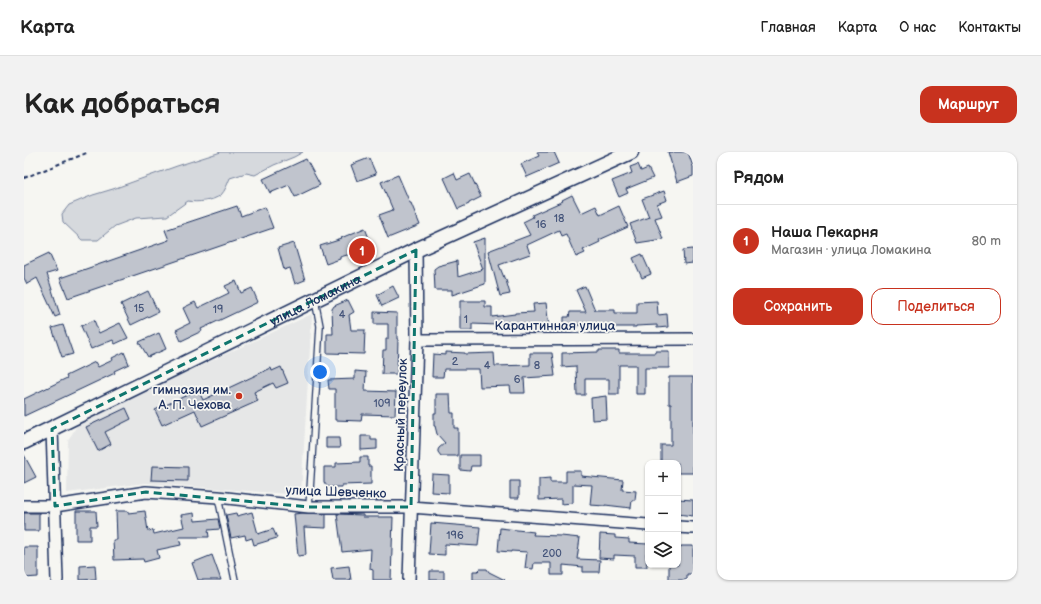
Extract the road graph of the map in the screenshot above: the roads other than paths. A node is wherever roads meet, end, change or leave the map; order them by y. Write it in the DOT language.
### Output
graph roads {
  1 [pos="631,152"];
  2 [pos="416,250"];
  3 [pos="315,300"];
  4 [pos="693,339"];
  5 [pos="417,340"];
  6 [pos="52,429"];
  7 [pos="24,442"];
  8 [pos="218,497"];
  9 [pos="24,506"];
  10 [pos="55,506"];
  11 [pos="309,507"];
  12 [pos="411,507"];
  13 [pos="645,525"];
  14 [pos="681,527"];
  15 [pos="693,528"];
  16 [pos="57,580"];
  17 [pos="235,580"];
  18 [pos="409,580"];
  1 -- 2 [label="street, улица Ломакина"];
  2 -- 3 [label="street, улица Ломакина"];
  2 -- 5 [label="street, Красный переулок"];
  3 -- 6 [label="street, улица Ломакина"];
  3 -- 11 [label="lane"];
  4 -- 5 [label="street, Карантинная улица"];
  5 -- 12 [label="street, Красный переулок"];
  6 -- 7 [label="street, улица Ломакина"];
  6 -- 10 [label="street"];
  8 -- 10 [label="street, улица Шевченко"];
  8 -- 11 [label="street, улица Шевченко"];
  8 -- 17 [label="lane"];
  9 -- 10 [label="street, улица Шевченко"];
  10 -- 16 [label="street"];
  11 -- 12 [label="street, улица Шевченко"];
  12 -- 13 [label="street, улица Шевченко"];
  12 -- 18 [label="street, Красный переулок"];
  14 -- 15 [label="street"];
}
